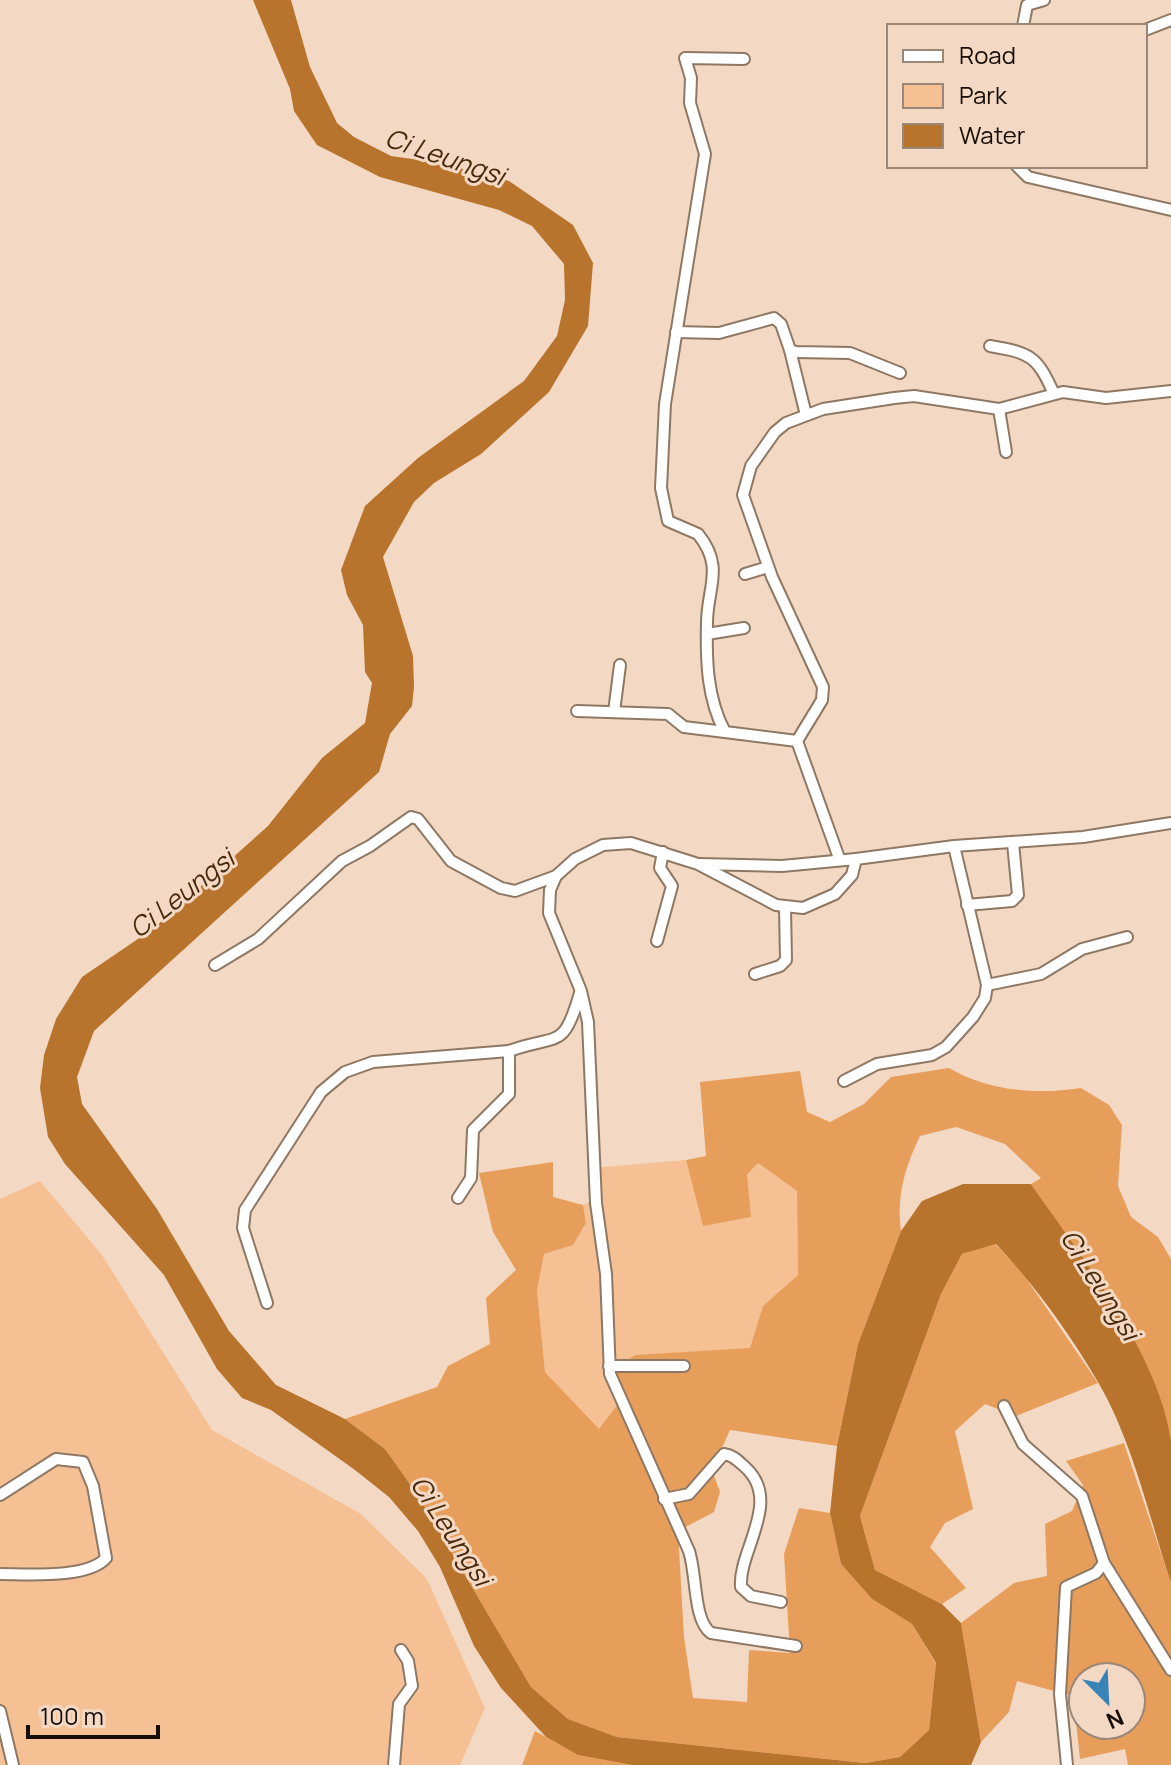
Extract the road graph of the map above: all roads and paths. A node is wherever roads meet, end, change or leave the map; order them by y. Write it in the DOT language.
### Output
graph roads {
  1 [pos="1044,0"];
  2 [pos="1030,1"];
  3 [pos="1171,20"];
  4 [pos="1023,24"];
  5 [pos="1147,29"];
  6 [pos="744,59"];
  7 [pos="1019,168"];
  8 [pos="1171,210"];
  9 [pos="676,332"];
  10 [pos="990,346"];
  11 [pos="790,350"];
  12 [pos="900,373"];
  13 [pos="1171,391"];
  14 [pos="1054,394"];
  15 [pos="999,409"];
  16 [pos="806,415"];
  17 [pos="1006,452"];
  18 [pos="768,567"];
  19 [pos="745,574"];
  20 [pos="744,628"];
  21 [pos="707,634"];
  22 [pos="620,665"];
  23 [pos="577,711"];
  24 [pos="614,712"];
  25 [pos="725,732"];
  26 [pos="797,741"];
  27 [pos="1171,823"];
  28 [pos="1013,843"];
  29 [pos="954,846"];
  30 [pos="663,852"];
  31 [pos="839,858"];
  32 [pos="856,859"];
  33 [pos="698,864"];
  34 [pos="556,876"];
  35 [pos="967,905"];
  36 [pos="785,908"];
  37 [pos="1127,937"];
  38 [pos="657,941"];
  39 [pos="215,965"];
  40 [pos="755,974"];
  41 [pos="987,985"];
  42 [pos="581,991"];
  43 [pos="509,1051"];
  44 [pos="844,1081"];
  45 [pos="458,1198"];
  46 [pos="267,1303"];
  47 [pos="609,1366"];
  48 [pos="684,1366"];
  49 [pos="1004,1406"];
  50 [pos="0,1495"];
  51 [pos="664,1499"];
  52 [pos="1104,1563"];
  53 [pos="0,1574"];
  54 [pos="781,1602"];
  55 [pos="796,1646"];
  56 [pos="401,1650"];
  57 [pos="1171,1670"];
  58 [pos="0,1711"];
  59 [pos="13,1765"];
  60 [pos="394,1765"];
  61 [pos="1067,1765"];
  1 -- 2 [label="street"];
  2 -- 4 [label="street"];
  3 -- 5 [label="street"];
  6 -- 9 [label="street"];
  7 -- 8 [label="street"];
  9 -- 11 [label="street"];
  9 -- 21 [label="street"];
  10 -- 14 [label="street"];
  11 -- 12 [label="street"];
  11 -- 16 [label="street"];
  13 -- 14 [label="street"];
  14 -- 15 [label="street"];
  15 -- 16 [label="street"];
  15 -- 17 [label="street"];
  16 -- 18 [label="street"];
  18 -- 19 [label="street"];
  18 -- 26 [label="street"];
  20 -- 21 [label="street"];
  21 -- 25 [label="street"];
  22 -- 24 [label="street"];
  23 -- 24 [label="street"];
  24 -- 25 [label="street"];
  25 -- 26 [label="street"];
  26 -- 31 [label="street"];
  27 -- 28 [label="street"];
  28 -- 29 [label="street"];
  28 -- 35 [label="street"];
  29 -- 32 [label="street"];
  29 -- 35 [label="street"];
  30 -- 33 [label="street"];
  30 -- 34 [label="street"];
  30 -- 38 [label="street"];
  31 -- 32 [label="street"];
  31 -- 33 [label="street"];
  32 -- 36 [label="street"];
  33 -- 36 [label="street"];
  34 -- 39 [label="street"];
  34 -- 42 [label="street"];
  35 -- 41 [label="street"];
  36 -- 40 [label="street"];
  37 -- 41 [label="street"];
  41 -- 44 [label="street"];
  42 -- 43 [label="street"];
  42 -- 47 [label="street"];
  43 -- 45 [label="street"];
  43 -- 46 [label="street"];
  47 -- 48 [label="street"];
  47 -- 51 [label="street"];
  49 -- 52 [label="street"];
  50 -- 53 [label="street"];
  51 -- 54 [label="street"];
  51 -- 55 [label="street"];
  52 -- 57 [label="street"];
  52 -- 61 [label="street"];
  56 -- 60 [label="street"];
  58 -- 59 [label="street"];
}
